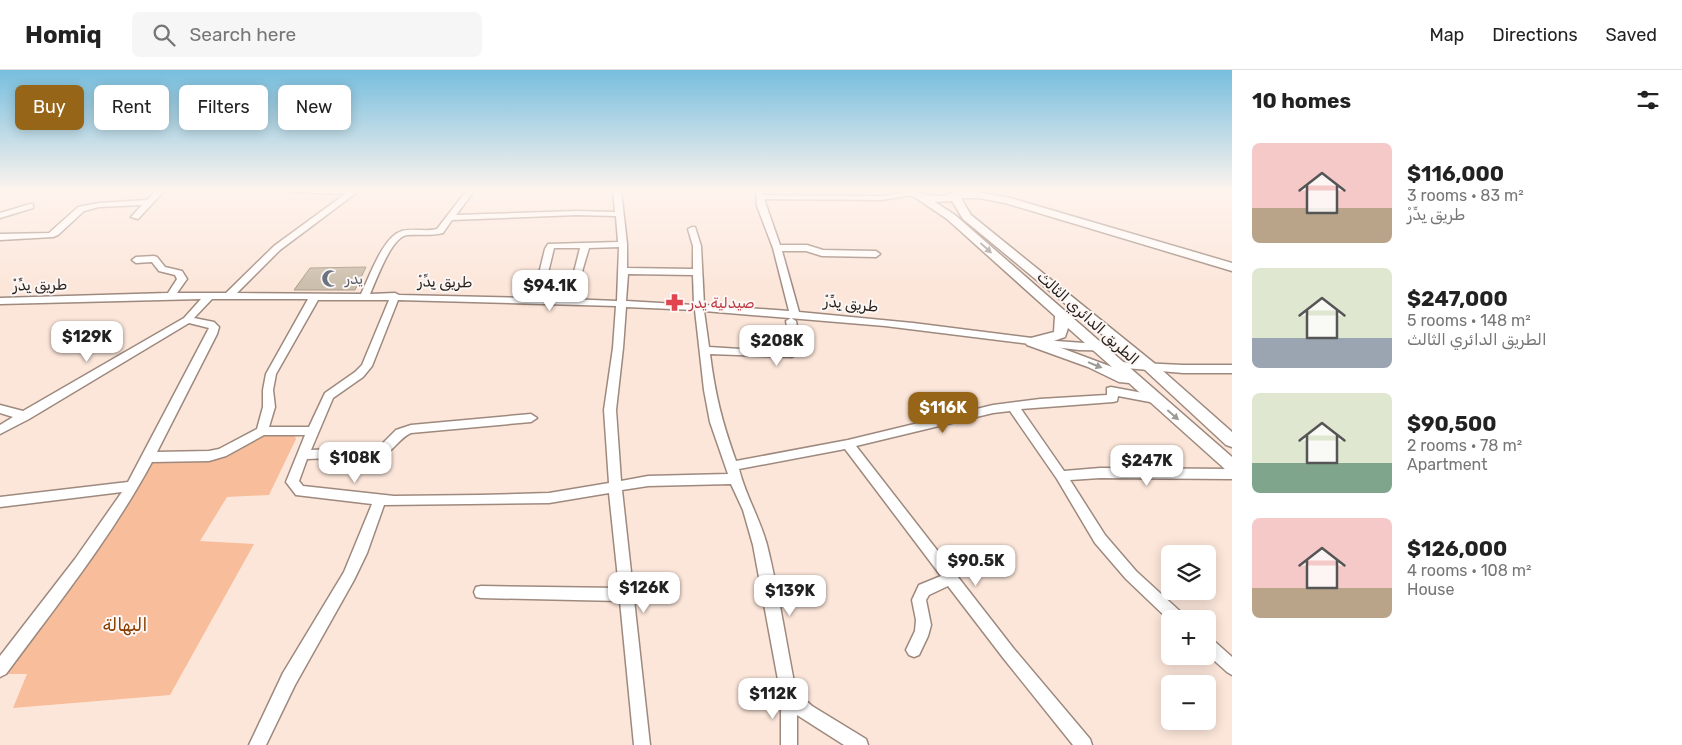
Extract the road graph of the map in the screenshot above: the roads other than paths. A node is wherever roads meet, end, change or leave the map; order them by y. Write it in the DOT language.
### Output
graph roads {
  1 [pos="66,222"];
  2 [pos="313,222"];
  3 [pos="448,222"];
  4 [pos="619,222"];
  5 [pos="768,222"];
  6 [pos="956,222"];
  7 [pos="972,222"];
  8 [pos="1079,222"];
  9 [pos="1107,222"];
  10 [pos="692,229"];
  11 [pos="11,236"];
  12 [pos="0,237"];
  13 [pos="0,244"];
  14 [pos="622,244"];
  15 [pos="585,246"];
  16 [pos="777,248"];
  17 [pos="876,254"];
  18 [pos="1232,258"];
  19 [pos="136,260"];
  20 [pos="1232,267"];
  21 [pos="622,271"];
  22 [pos="698,272"];
  23 [pos="543,276"];
  24 [pos="209,296"];
  25 [pos="229,296"];
  26 [pos="315,296"];
  27 [pos="365,296"];
  28 [pos="395,296"];
  29 [pos="170,297"];
  30 [pos="537,300"];
  31 [pos="2,302"];
  32 [pos="621,302"];
  33 [pos="699,307"];
  34 [pos="1061,316"];
  35 [pos="793,317"];
  36 [pos="188,320"];
  37 [pos="1032,342"];
  38 [pos="1097,348"];
  39 [pos="1126,349"];
  40 [pos="706,350"];
  41 [pos="1118,365"];
  42 [pos="1149,366"];
  43 [pos="1232,369"];
  44 [pos="1150,395"];
  45 [pos="1013,406"];
  46 [pos="0,409"];
  47 [pos="25,416"];
  48 [pos="531,418"];
  49 [pos="0,430"];
  50 [pos="262,431"];
  51 [pos="311,431"];
  52 [pos="1232,441"];
  53 [pos="848,444"];
  54 [pos="303,455"];
  55 [pos="149,457"];
  56 [pos="1232,466"];
  57 [pos="734,473"];
  58 [pos="1232,474"];
  59 [pos="1061,476"];
  60 [pos="132,486"];
  61 [pos="615,486"];
  62 [pos="380,500"];
  63 [pos="0,502"];
  64 [pos="951,578"];
  65 [pos="481,592"];
  66 [pos="627,595"];
  67 [pos="1168,610"];
  68 [pos="914,650"];
  69 [pos="1216,652"];
  70 [pos="1232,667"];
  71 [pos="0,669"];
  72 [pos="789,696"];
  73 [pos="257,745"];
  74 [pos="642,745"];
  75 [pos="789,745"];
  76 [pos="860,745"];
  77 [pos="1084,745"];
  1 -- 11 [label="street"];
  2 -- 25 [label="street"];
  3 -- 27 [label="street"];
  4 -- 14 [label="street"];
  5 -- 16 [label="street"];
  6 -- 34 [label="main road, الطريق الدائري الثالث, one-way"];
  7 -- 39 [label="main road, الطريق الدائري الثالث"];
  8 -- 20 [label="main road"];
  9 -- 18 [label="main road"];
  10 -- 22 [label="street"];
  11 -- 12 [label="street"];
  11 -- 13 [label="street"];
  14 -- 15 [label="street"];
  14 -- 21 [label="street"];
  15 -- 23 [label="street"];
  15 -- 23 [label="street"];
  16 -- 17 [label="street"];
  16 -- 35 [label="street"];
  19 -- 29 [label="street"];
  21 -- 22 [label="street"];
  21 -- 32 [label="street"];
  22 -- 33 [label="street"];
  23 -- 30 [label="street"];
  24 -- 25 [label="street, طريق يِدِّرْ"];
  24 -- 29 [label="street, طريق يِدِّرْ"];
  24 -- 36 [label="street"];
  25 -- 26 [label="street, طريق يِدِّرْ"];
  26 -- 27 [label="street, طريق يِدِّرْ"];
  26 -- 50 [label="street"];
  27 -- 28 [label="street, طريق يِدِّرْ"];
  28 -- 30 [label="street, طريق يِدِّرْ"];
  28 -- 51 [label="street"];
  29 -- 31 [label="street, طريق يِدِّرْ"];
  30 -- 32 [label="street, طريق يِدِّرْ"];
  32 -- 33 [label="street, طريق يِدِّرْ"];
  32 -- 61 [label="street"];
  33 -- 35 [label="street, طريق يِدِّرْ"];
  33 -- 40 [label="street"];
  34 -- 37 [label="main road"];
  34 -- 38 [label="main road, الطريق الدائري الثالث"];
  35 -- 37 [label="street, طريق يِدِّرْ"];
  35 -- 40 [label="street"];
  36 -- 47 [label="street"];
  36 -- 55 [label="street"];
  37 -- 38 [label="street, طريق يِدِّرْ"];
  37 -- 44 [label="main road, one-way"];
  38 -- 39 [label="street, طريق يِدِّرْ"];
  38 -- 41 [label="main road, الطريق الدائري الثالث"];
  39 -- 42 [label="main road, الطريق الدائري الثالث"];
  40 -- 57 [label="street"];
  41 -- 42 [label="street"];
  41 -- 44 [label="main road, الطريق الدائري الثالث"];
  42 -- 43 [label="street"];
  42 -- 52 [label="main road, الطريق الدائري الثالث"];
  44 -- 45 [label="street"];
  44 -- 56 [label="main road, الطريق الدائري الثالث, one-way"];
  45 -- 53 [label="street"];
  45 -- 59 [label="street"];
  46 -- 47 [label="street"];
  47 -- 49 [label="street"];
  48 -- 54 [label="street"];
  50 -- 51 [label="street"];
  50 -- 55 [label="street"];
  51 -- 54 [label="street"];
  53 -- 57 [label="street"];
  53 -- 64 [label="street"];
  54 -- 62 [label="street"];
  55 -- 60 [label="street"];
  57 -- 61 [label="street"];
  57 -- 72 [label="street"];
  58 -- 59 [label="street"];
  59 -- 67 [label="street"];
  60 -- 63 [label="street"];
  60 -- 71 [label="street"];
  61 -- 62 [label="street"];
  61 -- 66 [label="street"];
  62 -- 73 [label="street"];
  64 -- 68 [label="street"];
  64 -- 77 [label="street"];
  65 -- 66 [label="street"];
  66 -- 74 [label="street"];
  69 -- 70 [label="street"];
  72 -- 75 [label="street"];
  72 -- 76 [label="street"];
}
